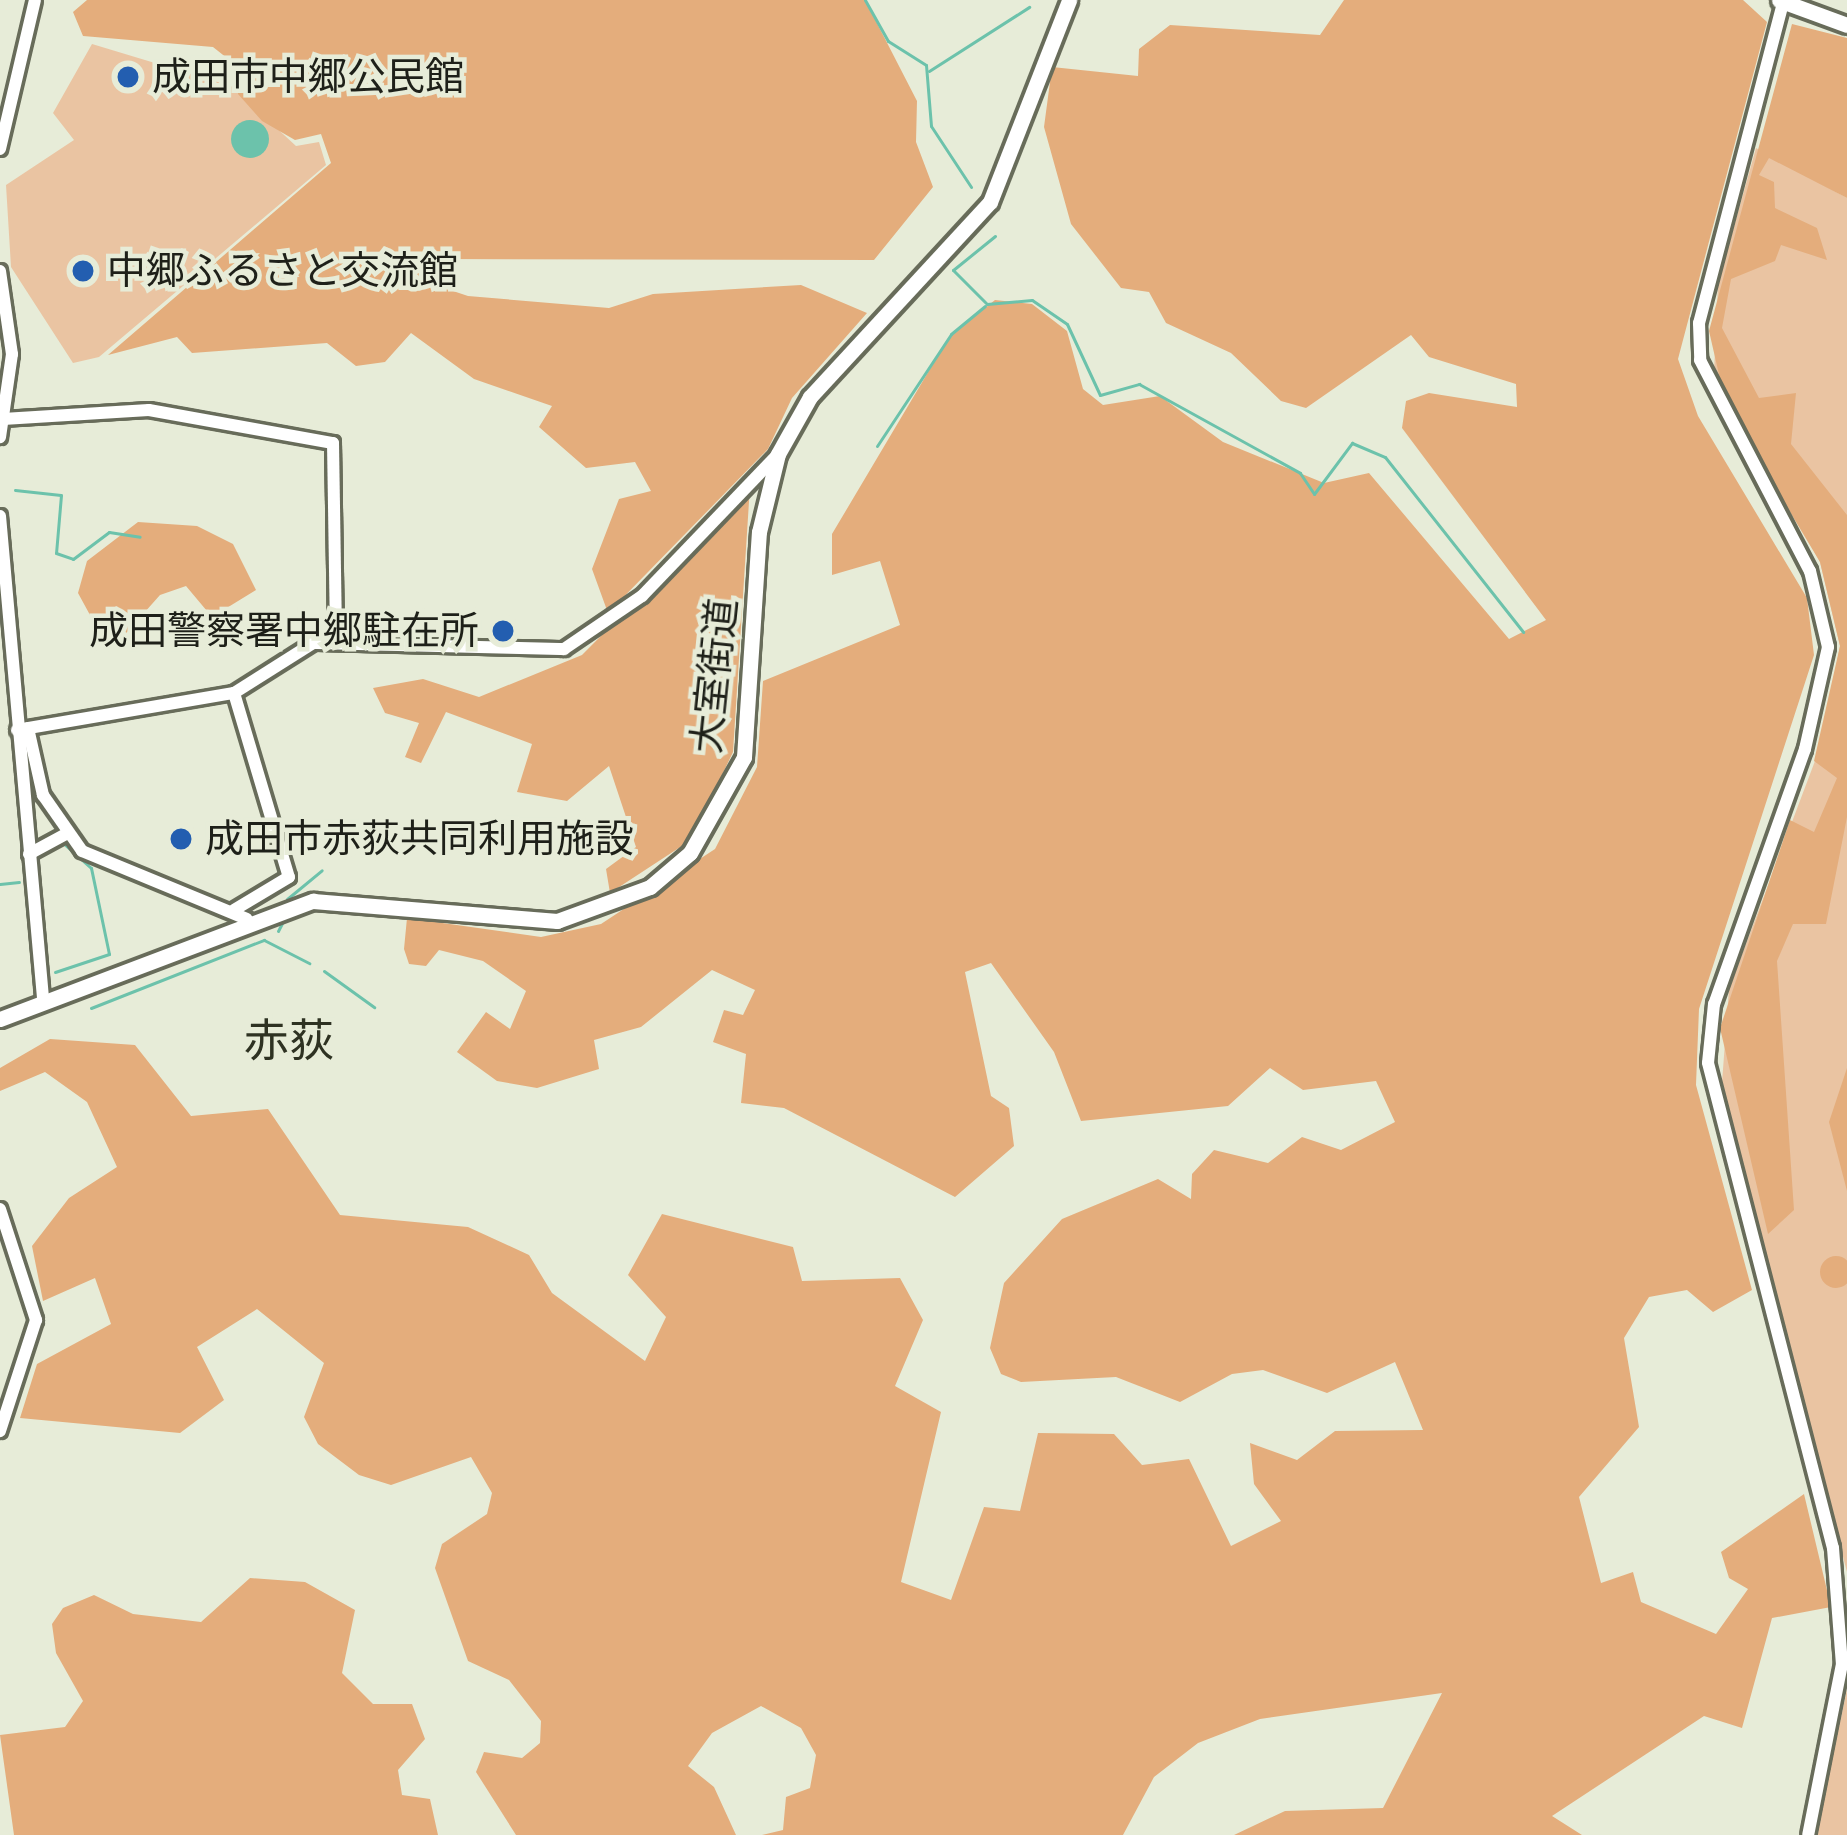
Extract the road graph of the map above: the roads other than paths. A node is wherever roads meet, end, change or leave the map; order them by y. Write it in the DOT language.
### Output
graph roads {
  1 [pos="34,0"];
  2 [pos="1069,0"];
  3 [pos="1781,1"];
  4 [pos="1847,25"];
  5 [pos="0,149"];
  6 [pos="0,271"];
  7 [pos="3,419"];
  8 [pos="0,437"];
  9 [pos="778,454"];
  10 [pos="0,516"];
  11 [pos="336,642"];
  12 [pos="234,693"];
  13 [pos="22,729"];
  14 [pos="66,833"];
  15 [pos="29,854"];
  16 [pos="241,914"];
  17 [pos="43,1000"];
  18 [pos="0,1019"];
  19 [pos="0,1209"];
  20 [pos="0,1431"];
  21 [pos="1808,1835"];
  1 -- 5 [label="street"];
  2 -- 9 [label="main road, 大室街道"];
  3 -- 4 [label="main road"];
  3 -- 21 [label="street"];
  6 -- 7 [label="street"];
  7 -- 8 [label="street"];
  7 -- 11 [label="street"];
  9 -- 11 [label="street"];
  9 -- 16 [label="main road, 大室街道"];
  10 -- 13 [label="street"];
  11 -- 12 [label="street"];
  12 -- 13 [label="street"];
  12 -- 16 [label="street"];
  13 -- 14 [label="street"];
  13 -- 15 [label="street"];
  14 -- 15 [label="street"];
  14 -- 16 [label="street"];
  15 -- 17 [label="street"];
  16 -- 17 [label="main road, 大室街道"];
  17 -- 18 [label="main road, 大室街道"];
  19 -- 20 [label="street"];
}
